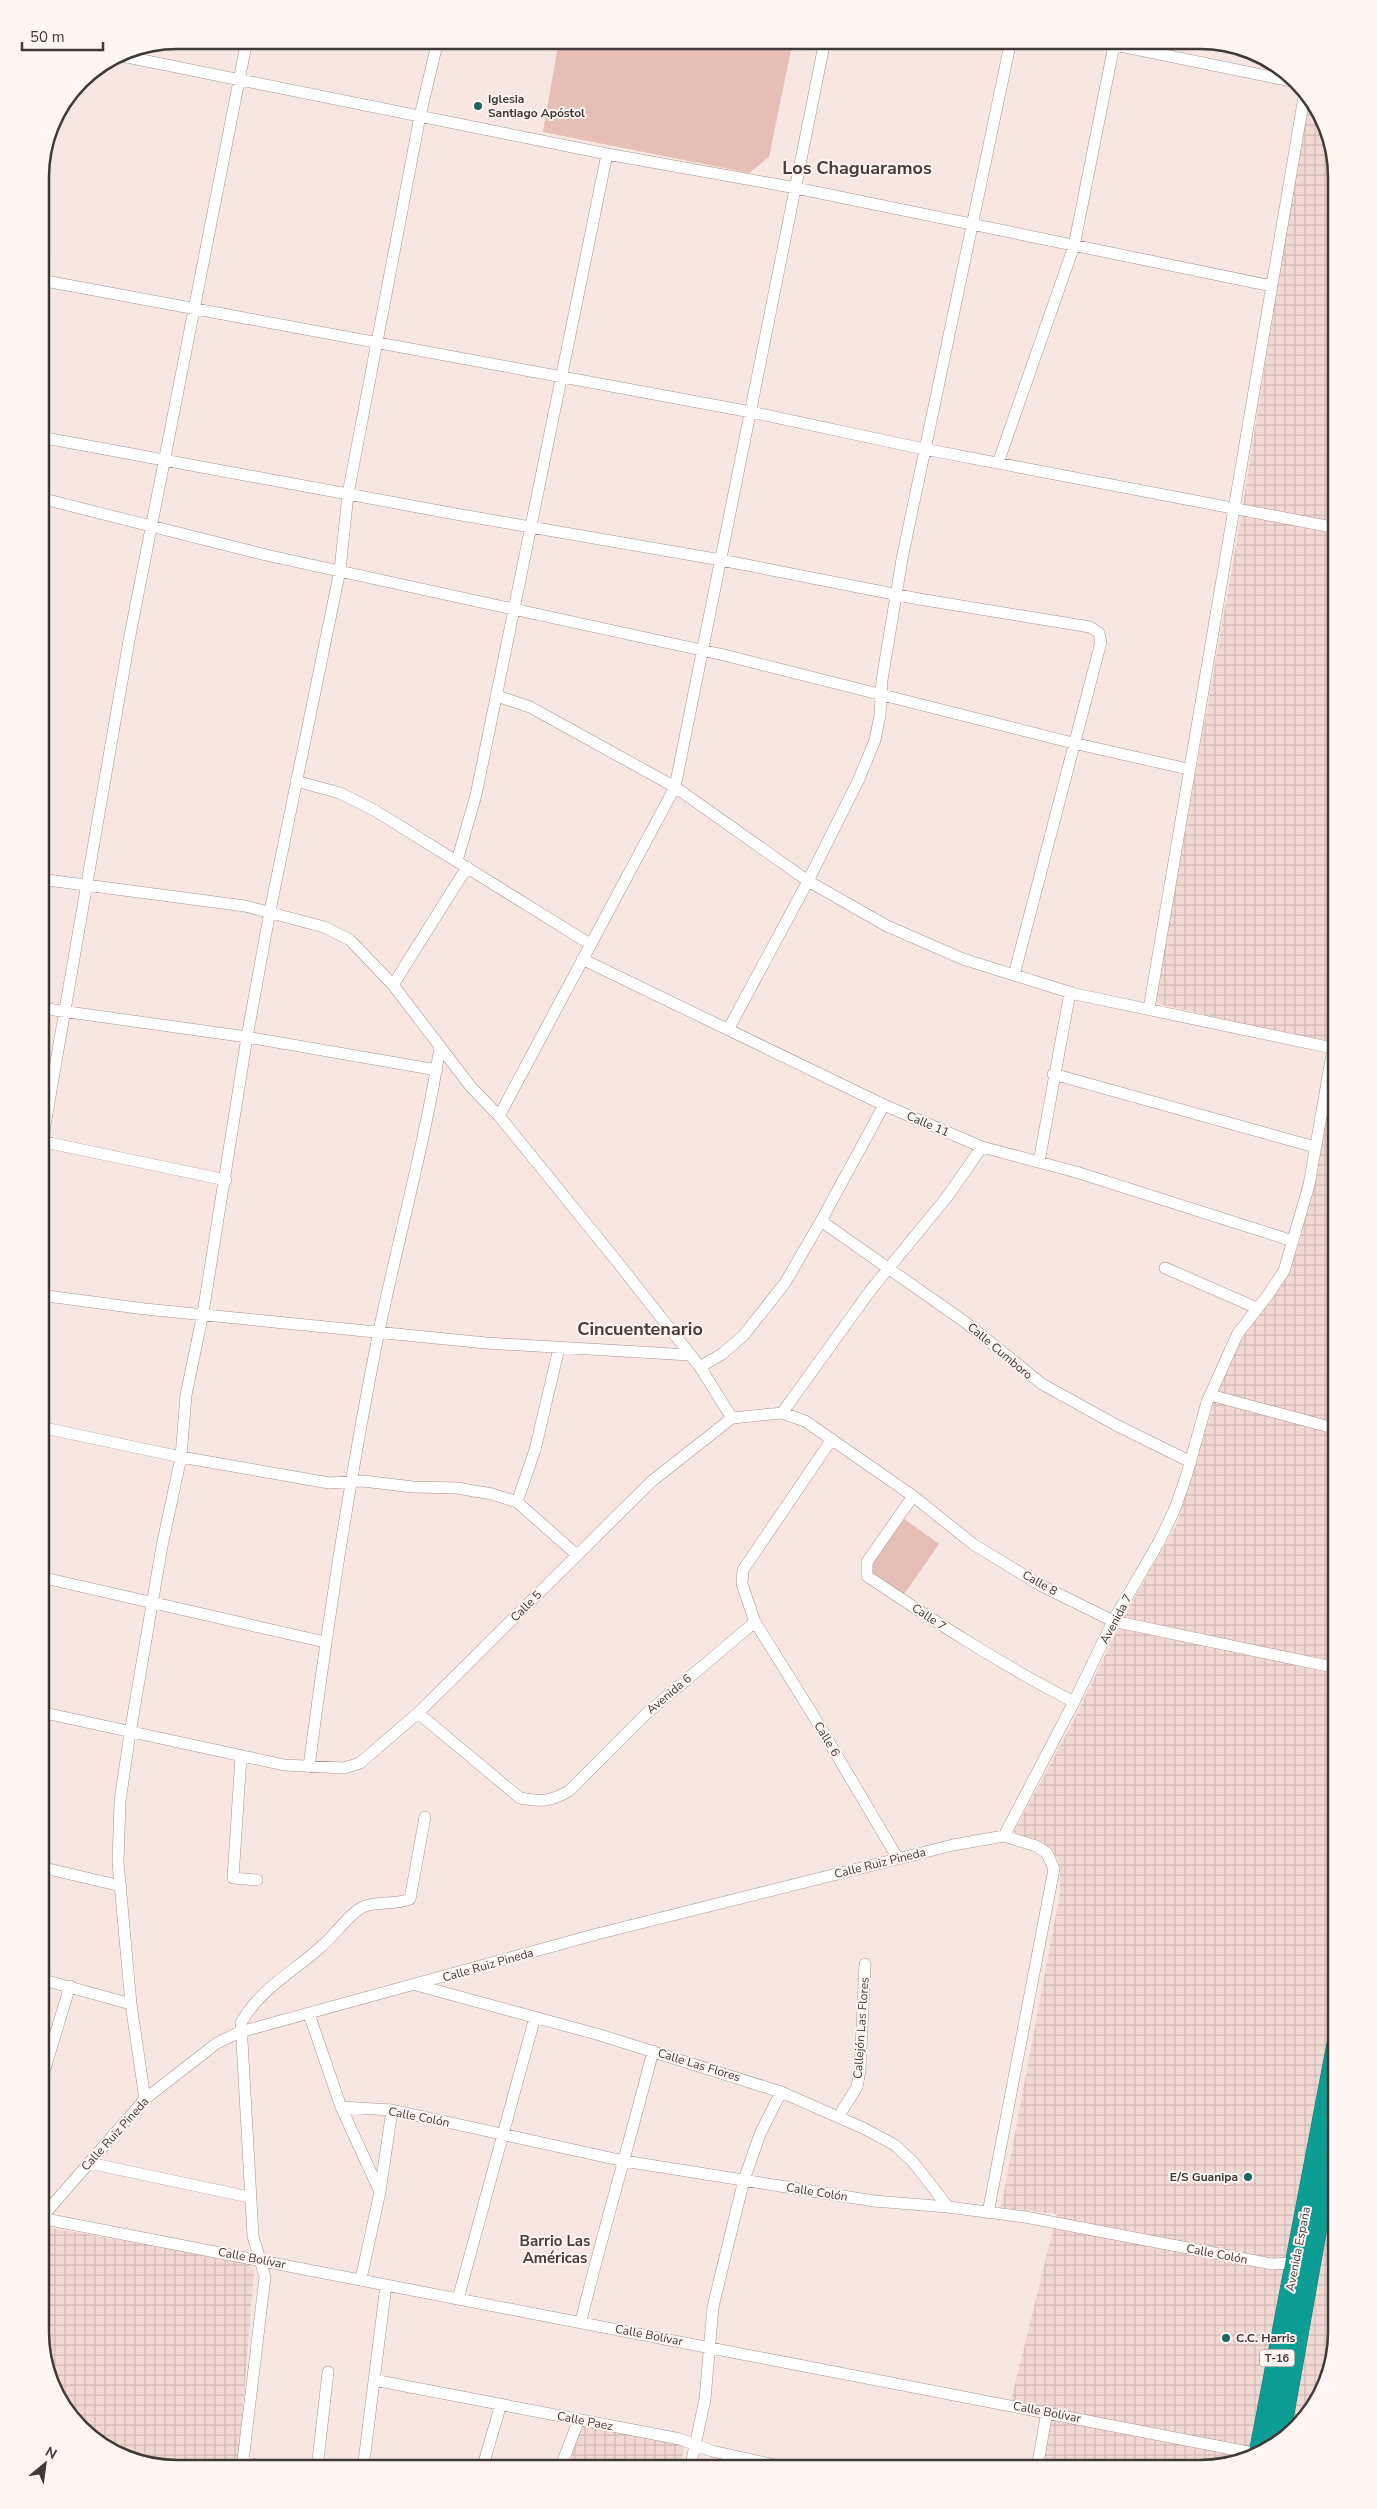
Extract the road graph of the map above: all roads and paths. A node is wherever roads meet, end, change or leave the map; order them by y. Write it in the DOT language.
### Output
graph roads {
  1 [pos="245,49"];
  2 [pos="436,49"];
  3 [pos="823,49"];
  4 [pos="1009,49"];
  5 [pos="1114,49"];
  6 [pos="1143,49"];
  7 [pos="128,58"];
  8 [pos="1283,79"];
  9 [pos="239,81"];
  10 [pos="1303,101"];
  11 [pos="420,116"];
  12 [pos="607,154"];
  13 [pos="796,188"];
  14 [pos="973,225"];
  15 [pos="1074,246"];
  16 [pos="49,282"];
  17 [pos="1272,286"];
  18 [pos="194,309"];
  19 [pos="377,343"];
  20 [pos="562,377"];
  21 [pos="751,412"];
  22 [pos="49,439"];
  23 [pos="924,449"];
  24 [pos="164,460"];
  25 [pos="998,463"];
  26 [pos="348,494"];
  27 [pos="49,500"];
  28 [pos="1235,507"];
  29 [pos="151,526"];
  30 [pos="1328,526"];
  31 [pos="531,527"];
  32 [pos="721,560"];
  33 [pos="340,570"];
  34 [pos="896,594"];
  35 [pos="514,608"];
  36 [pos="703,650"];
  37 [pos="881,693"];
  38 [pos="497,696"];
  39 [pos="1074,743"];
  40 [pos="1188,769"];
  41 [pos="296,781"];
  42 [pos="675,788"];
  43 [pos="462,864"];
  44 [pos="49,881"];
  45 [pos="808,881"];
  46 [pos="86,886"];
  47 [pos="270,911"];
  48 [pos="590,944"];
  49 [pos="582,959"];
  50 [pos="1014,975"];
  51 [pos="393,985"];
  52 [pos="1070,992"];
  53 [pos="1148,1009"];
  54 [pos="49,1010"];
  55 [pos="64,1012"];
  56 [pos="728,1030"];
  57 [pos="247,1037"];
  58 [pos="440,1047"];
  59 [pos="1328,1047"];
  60 [pos="437,1070"];
  61 [pos="1053,1074"];
  62 [pos="1328,1084"];
  63 [pos="49,1097"];
  64 [pos="884,1105"];
  65 [pos="499,1116"];
  66 [pos="49,1144"];
  67 [pos="982,1147"];
  68 [pos="1316,1147"];
  69 [pos="1038,1162"];
  70 [pos="226,1180"];
  71 [pos="821,1222"];
  72 [pos="1292,1241"];
  73 [pos="889,1268"];
  74 [pos="1165,1268"];
  75 [pos="49,1295"];
  76 [pos="1257,1308"];
  77 [pos="203,1313"];
  78 [pos="379,1331"];
  79 [pos="559,1348"];
  80 [pos="690,1354"];
  81 [pos="700,1366"];
  82 [pos="1210,1394"];
  83 [pos="782,1413"];
  84 [pos="732,1418"];
  85 [pos="1328,1427"];
  86 [pos="49,1429"];
  87 [pos="832,1439"];
  88 [pos="181,1457"];
  89 [pos="1190,1462"];
  90 [pos="352,1482"];
  91 [pos="913,1496"];
  92 [pos="517,1502"];
  93 [pos="577,1555"];
  94 [pos="49,1579"];
  95 [pos="152,1604"];
  96 [pos="1114,1621"];
  97 [pos="755,1622"];
  98 [pos="325,1642"];
  99 [pos="1328,1666"];
  100 [pos="1074,1702"];
  101 [pos="418,1713"];
  102 [pos="49,1714"];
  103 [pos="130,1733"];
  104 [pos="241,1757"];
  105 [pos="310,1767"];
  106 [pos="425,1817"];
  107 [pos="1004,1836"];
  108 [pos="897,1858"];
  109 [pos="49,1869"];
  110 [pos="257,1880"];
  111 [pos="121,1886"];
  112 [pos="865,1964"];
  113 [pos="49,1981"];
  114 [pos="416,1985"];
  115 [pos="70,1986"];
  116 [pos="131,2004"];
  117 [pos="309,2014"];
  118 [pos="535,2017"];
  119 [pos="240,2032"];
  120 [pos="653,2051"];
  121 [pos="49,2055"];
  122 [pos="1328,2091"];
  123 [pos="781,2092"];
  124 [pos="144,2099"];
  125 [pos="341,2106"];
  126 [pos="392,2110"];
  127 [pos="838,2117"];
  128 [pos="503,2135"];
  129 [pos="624,2161"];
  130 [pos="89,2163"];
  131 [pos="1328,2167"];
  132 [pos="744,2180"];
  133 [pos="380,2192"];
  134 [pos="250,2197"];
  135 [pos="948,2207"];
  136 [pos="49,2210"];
  137 [pos="988,2213"];
  138 [pos="49,2222"];
  139 [pos="261,2260"];
  140 [pos="1295,2263"];
  141 [pos="361,2279"];
  142 [pos="386,2285"];
  143 [pos="458,2299"];
  144 [pos="581,2321"];
  145 [pos="710,2347"];
  146 [pos="328,2372"];
  147 [pos="374,2380"];
  148 [pos="501,2404"];
  149 [pos="1046,2411"];
  150 [pos="579,2420"];
  151 [pos="1281,2431"];
  152 [pos="697,2444"];
  153 [pos="1261,2445"];
  154 [pos="1247,2452"];
  155 [pos="243,2460"];
  156 [pos="318,2460"];
  157 [pos="364,2460"];
  158 [pos="485,2460"];
  159 [pos="563,2460"];
  160 [pos="693,2460"];
  161 [pos="752,2460"];
  162 [pos="1038,2460"];
  1 -- 9 [label="street"];
  2 -- 11 [label="street"];
  3 -- 13 [label="street"];
  4 -- 14 [label="street"];
  5 -- 15 [label="street"];
  6 -- 8 [label="street"];
  7 -- 9 [label="street"];
  9 -- 11 [label="street"];
  9 -- 18 [label="street"];
  10 -- 17 [label="street"];
  11 -- 12 [label="street"];
  11 -- 19 [label="street"];
  12 -- 13 [label="street"];
  12 -- 20 [label="street"];
  13 -- 14 [label="street"];
  13 -- 21 [label="street"];
  14 -- 15 [label="street"];
  14 -- 23 [label="street"];
  15 -- 17 [label="street"];
  15 -- 25 [label="street"];
  16 -- 18 [label="street"];
  17 -- 28 [label="street"];
  18 -- 19 [label="street"];
  18 -- 24 [label="street"];
  19 -- 20 [label="street"];
  19 -- 26 [label="street"];
  20 -- 21 [label="street"];
  20 -- 31 [label="street"];
  21 -- 23 [label="street"];
  21 -- 32 [label="street"];
  22 -- 24 [label="street"];
  23 -- 25 [label="street"];
  23 -- 34 [label="street"];
  24 -- 26 [label="street"];
  24 -- 29 [label="street"];
  25 -- 28 [label="street"];
  26 -- 31 [label="street"];
  26 -- 33 [label="street"];
  27 -- 29 [label="street"];
  28 -- 30 [label="street"];
  28 -- 40 [label="street"];
  29 -- 33 [label="street"];
  29 -- 46 [label="street"];
  31 -- 32 [label="street"];
  31 -- 35 [label="street"];
  32 -- 34 [label="street"];
  32 -- 36 [label="street"];
  33 -- 35 [label="street"];
  33 -- 41 [label="street"];
  34 -- 37 [label="street"];
  34 -- 39 [label="street"];
  35 -- 36 [label="street"];
  35 -- 38 [label="street"];
  36 -- 37 [label="street"];
  36 -- 42 [label="street"];
  37 -- 39 [label="street"];
  37 -- 45 [label="street"];
  38 -- 42 [label="street"];
  38 -- 43 [label="street"];
  39 -- 40 [label="street"];
  39 -- 50 [label="street"];
  40 -- 53 [label="street"];
  41 -- 43 [label="street"];
  41 -- 47 [label="street"];
  42 -- 45 [label="street"];
  42 -- 48 [label="street"];
  43 -- 48 [label="street"];
  43 -- 51 [label="street"];
  44 -- 46 [label="street"];
  45 -- 50 [label="street"];
  45 -- 56 [label="street"];
  46 -- 47 [label="street"];
  46 -- 55 [label="street"];
  47 -- 51 [label="street"];
  47 -- 57 [label="street"];
  48 -- 49 [label="street"];
  49 -- 56 [label="street, Calle 11"];
  49 -- 65 [label="street"];
  50 -- 52 [label="street"];
  51 -- 58 [label="street"];
  52 -- 53 [label="street"];
  52 -- 61 [label="street"];
  53 -- 59 [label="street"];
  54 -- 55 [label="street"];
  55 -- 57 [label="street"];
  55 -- 63 [label="street"];
  56 -- 64 [label="street, Calle 11"];
  57 -- 60 [label="street"];
  57 -- 70 [label="street"];
  58 -- 60 [label="street"];
  58 -- 65 [label="street"];
  60 -- 78 [label="street"];
  61 -- 68 [label="street"];
  61 -- 69 [label="street"];
  62 -- 68 [label="street, Avenida 7"];
  64 -- 67 [label="street, Calle 11"];
  64 -- 71 [label="street"];
  65 -- 80 [label="street"];
  66 -- 70 [label="street"];
  67 -- 69 [label="street, Calle 11"];
  67 -- 73 [label="street"];
  68 -- 72 [label="street, Avenida 7"];
  69 -- 72 [label="street, Calle 11"];
  70 -- 77 [label="street"];
  71 -- 73 [label="street, Calle Cumboro"];
  71 -- 81 [label="street"];
  72 -- 76 [label="street, Avenida 7"];
  73 -- 83 [label="street"];
  73 -- 89 [label="street, Calle Cumboro"];
  74 -- 76 [label="street"];
  75 -- 77 [label="street"];
  76 -- 82 [label="street, Avenida 7"];
  77 -- 78 [label="street"];
  77 -- 88 [label="street"];
  78 -- 79 [label="street"];
  78 -- 90 [label="street"];
  79 -- 80 [label="street"];
  79 -- 92 [label="street"];
  80 -- 81 [label="street"];
  81 -- 84 [label="street"];
  82 -- 85 [label="street"];
  82 -- 89 [label="street, Avenida 7"];
  83 -- 84 [label="street"];
  83 -- 87 [label="street, Calle 8"];
  84 -- 93 [label="street, Calle 5"];
  86 -- 88 [label="street"];
  87 -- 91 [label="street, Calle 8"];
  87 -- 97 [label="street"];
  88 -- 90 [label="street"];
  88 -- 95 [label="street"];
  89 -- 96 [label="street, Avenida 7"];
  90 -- 92 [label="street"];
  90 -- 98 [label="street"];
  91 -- 96 [label="street, Calle 8"];
  91 -- 100 [label="street, Calle 7"];
  92 -- 93 [label="street"];
  93 -- 101 [label="street, Calle 5"];
  94 -- 95 [label="street"];
  95 -- 98 [label="street"];
  95 -- 103 [label="street"];
  96 -- 99 [label="street, Calle 8"];
  96 -- 100 [label="street, Avenida 7"];
  97 -- 101 [label="street, Avenida 6"];
  97 -- 108 [label="street, Calle 6"];
  98 -- 105 [label="street"];
  100 -- 107 [label="street, Avenida 7"];
  101 -- 105 [label="street, Calle 5"];
  102 -- 103 [label="street, Calle 5"];
  103 -- 104 [label="street, Calle 5"];
  103 -- 111 [label="street"];
  104 -- 105 [label="street, Calle 5"];
  104 -- 110 [label="street"];
  106 -- 119 [label="street"];
  107 -- 108 [label="street, Calle Ruiz Pineda"];
  107 -- 137 [label="street"];
  108 -- 114 [label="street, Calle Ruiz Pineda"];
  109 -- 111 [label="street"];
  111 -- 116 [label="street"];
  112 -- 127 [label="street, Callejón Las Flores"];
  113 -- 115 [label="street"];
  114 -- 117 [label="street, Calle Ruiz Pineda"];
  114 -- 118 [label="street, Calle Las Flores"];
  115 -- 116 [label="street"];
  115 -- 121 [label="street"];
  116 -- 124 [label="street"];
  117 -- 119 [label="street, Calle Ruiz Pineda"];
  117 -- 125 [label="street"];
  118 -- 120 [label="street, Calle Las Flores"];
  118 -- 128 [label="street"];
  119 -- 124 [label="street, Calle Ruiz Pineda"];
  119 -- 134 [label="street"];
  120 -- 123 [label="street, Calle Las Flores"];
  120 -- 129 [label="street"];
  122 -- 140 [label="highway, Avenida España / T-16"];
  123 -- 127 [label="street, Calle Las Flores"];
  123 -- 132 [label="street"];
  124 -- 130 [label="street, Calle Ruiz Pineda"];
  125 -- 126 [label="street, Calle Colón"];
  125 -- 133 [label="street"];
  126 -- 128 [label="street, Calle Colón"];
  126 -- 133 [label="street"];
  127 -- 135 [label="street, Calle Las Flores"];
  128 -- 129 [label="street, Calle Colón"];
  128 -- 143 [label="street"];
  129 -- 132 [label="street, Calle Colón"];
  129 -- 144 [label="street"];
  130 -- 134 [label="street"];
  130 -- 136 [label="street, Calle Ruiz Pineda"];
  131 -- 151 [label="highway, Avenida España / T-16"];
  132 -- 135 [label="street, Calle Colón"];
  132 -- 145 [label="street"];
  133 -- 141 [label="street"];
  134 -- 139 [label="street"];
  135 -- 137 [label="street, Calle Colón"];
  137 -- 140 [label="street, Calle Colón"];
  138 -- 139 [label="street, Calle Bolívar"];
  139 -- 141 [label="street, Calle Bolívar"];
  139 -- 155 [label="street"];
  140 -- 153 [label="highway, Avenida España / T-16"];
  141 -- 142 [label="street, Calle Bolívar"];
  142 -- 143 [label="street, Calle Bolívar"];
  142 -- 147 [label="street"];
  143 -- 144 [label="street, Calle Bolívar"];
  144 -- 145 [label="street, Calle Bolívar"];
  145 -- 149 [label="street, Calle Bolívar"];
  145 -- 152 [label="street"];
  146 -- 156 [label="street"];
  147 -- 148 [label="street, Calle Paez"];
  147 -- 157 [label="street"];
  148 -- 150 [label="street, Calle Paez"];
  148 -- 158 [label="street"];
  149 -- 154 [label="street, Calle Bolívar"];
  149 -- 162 [label="street"];
  150 -- 152 [label="street, Calle Paez"];
  150 -- 159 [label="street"];
  152 -- 160 [label="street"];
  152 -- 161 [label="street, Calle Paez"];
}
